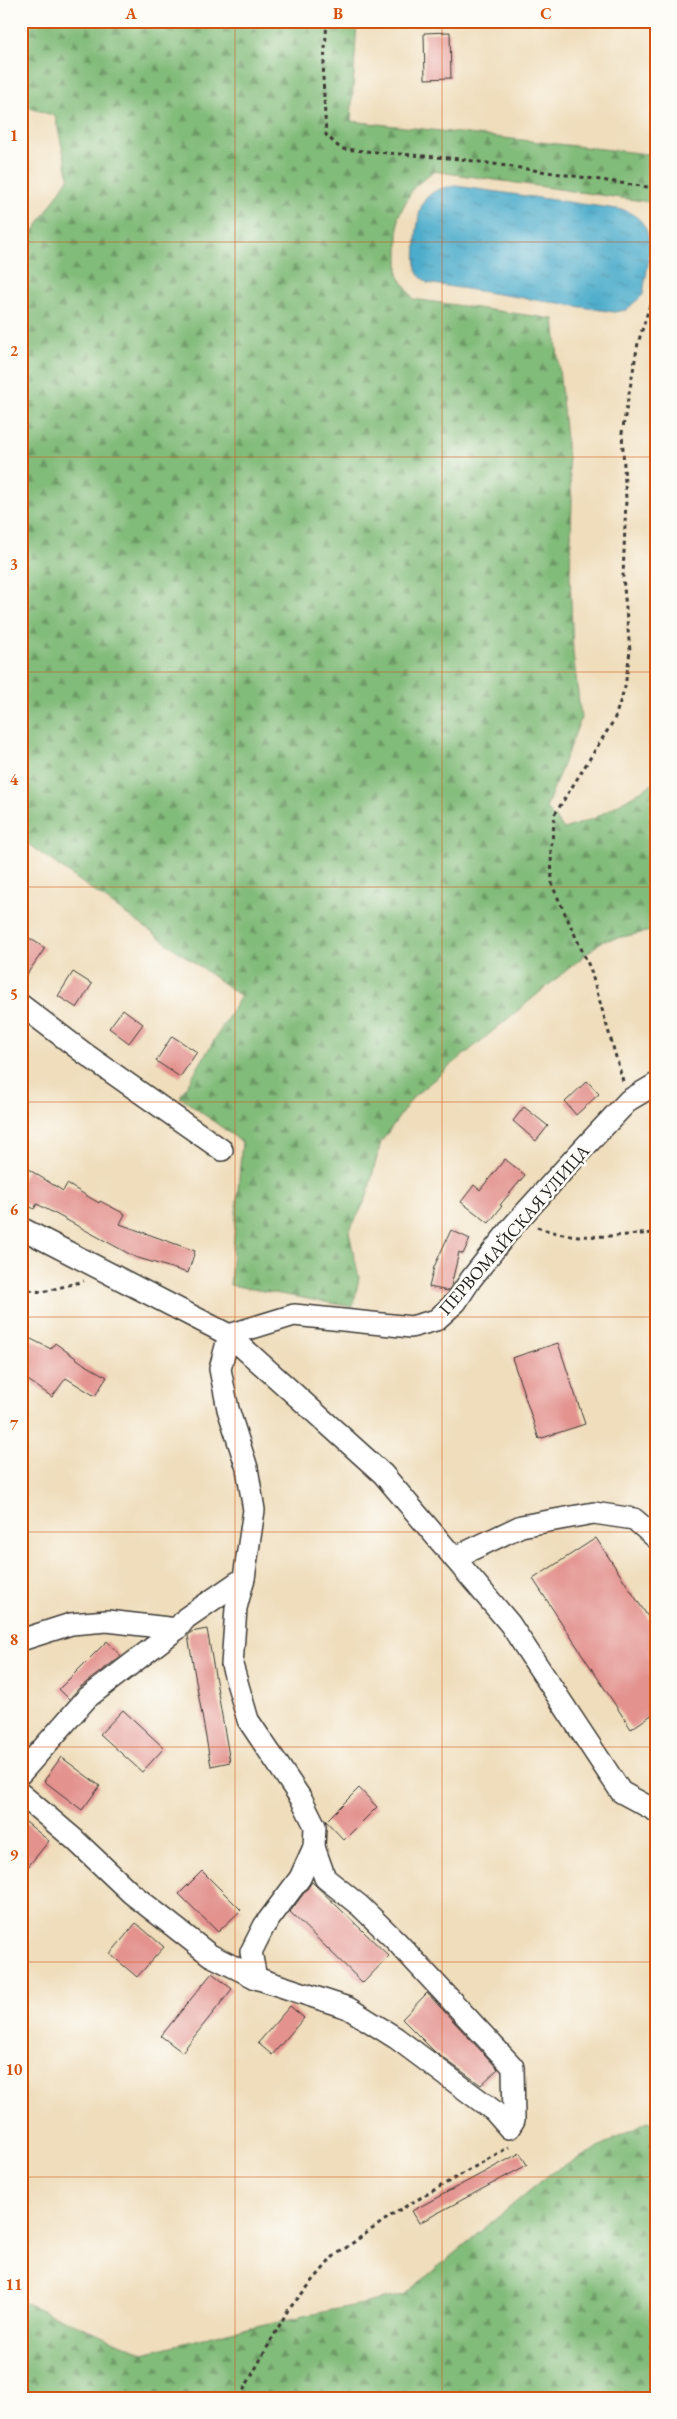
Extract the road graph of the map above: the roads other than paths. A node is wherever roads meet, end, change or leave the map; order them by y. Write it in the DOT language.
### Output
graph roads {
  1 [pos="21,1005"];
  2 [pos="656,1084"];
  3 [pos="222,1150"];
  4 [pos="21,1228"];
  5 [pos="229,1335"];
  6 [pos="656,1538"];
  7 [pos="454,1558"];
  8 [pos="244,1578"];
  9 [pos="177,1629"];
  10 [pos="21,1640"];
  11 [pos="21,1773"];
  12 [pos="21,1794"];
  13 [pos="656,1811"];
  14 [pos="314,1847"];
  15 [pos="256,1978"];
  1 -- 3 [label="street"];
  2 -- 5 [label="street, ПЕРВОМАЙСКАЯ УЛИЦА"];
  4 -- 5 [label="street"];
  5 -- 7 [label="street"];
  5 -- 8 [label="street"];
  6 -- 7 [label="street"];
  7 -- 13 [label="street"];
  8 -- 9 [label="street"];
  8 -- 14 [label="street"];
  9 -- 10 [label="street"];
  9 -- 11 [label="street"];
  12 -- 15 [label="street"];
  14 -- 15 [label="street"];
  14 -- 15 [label="street"];
}
